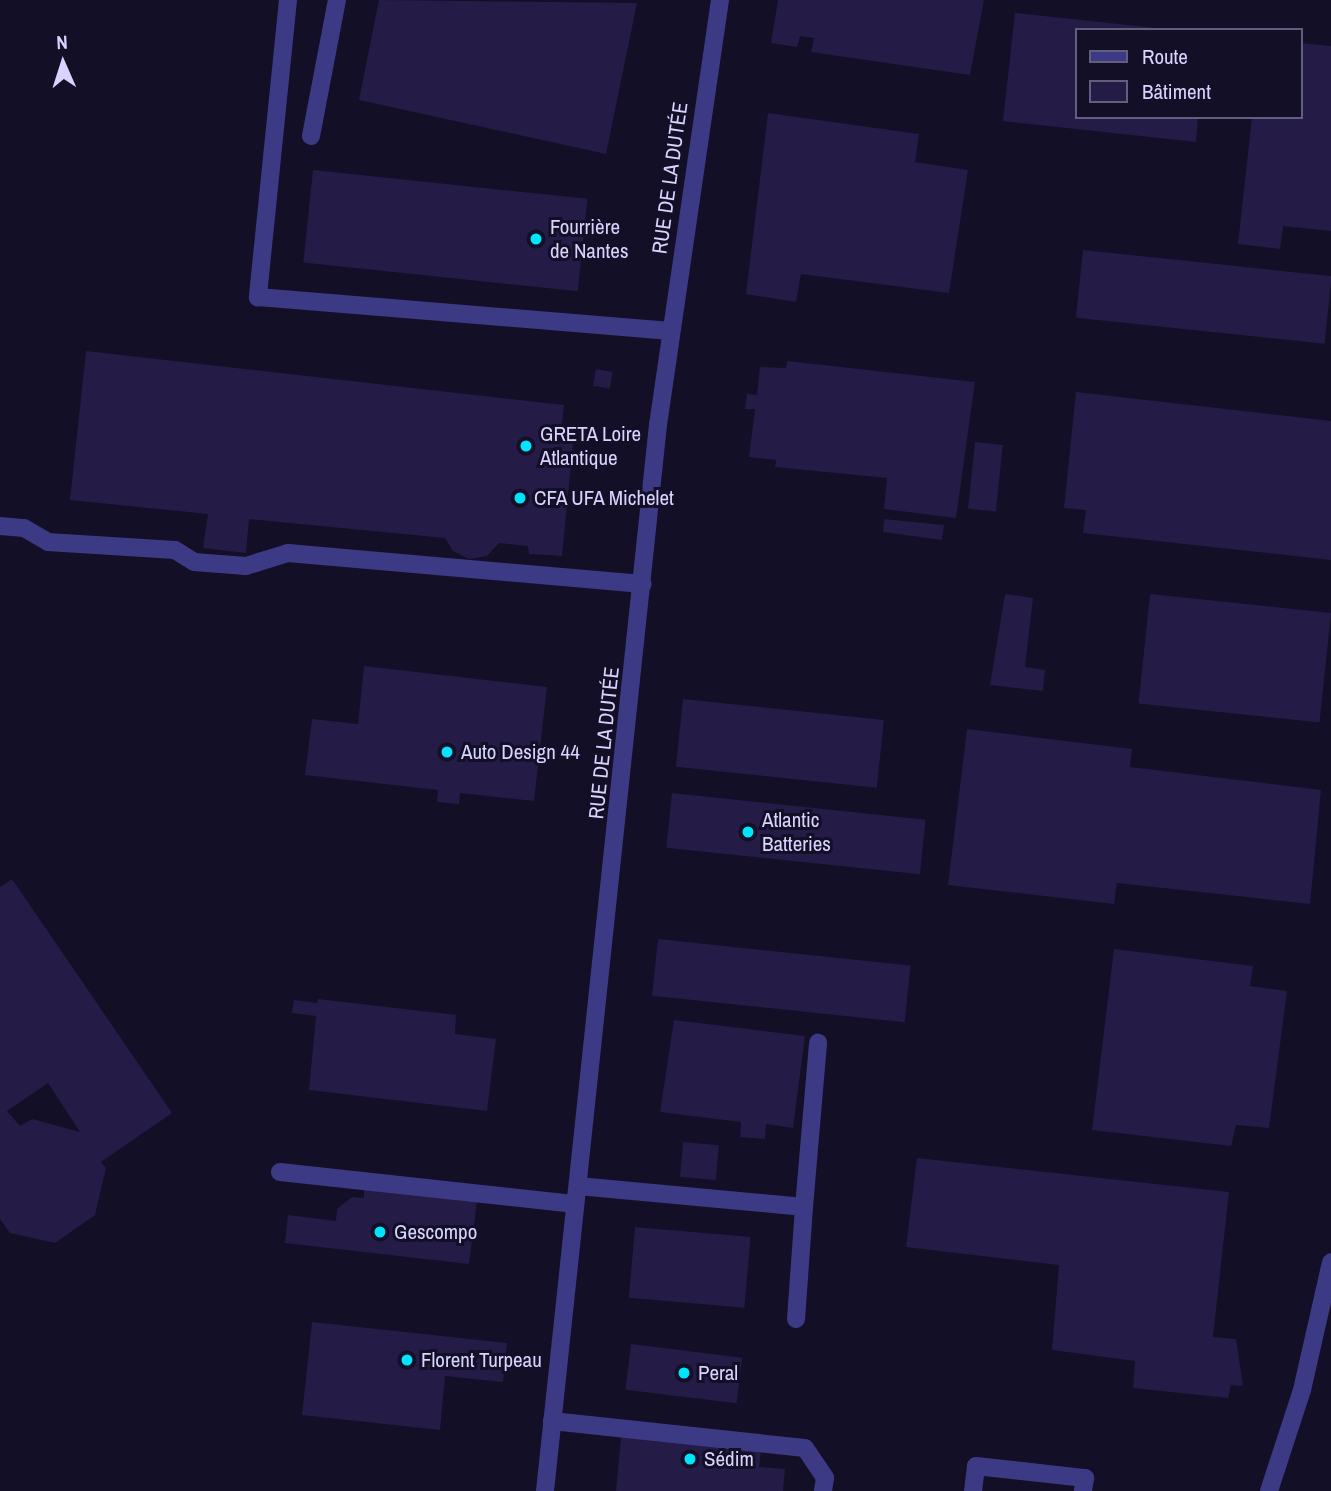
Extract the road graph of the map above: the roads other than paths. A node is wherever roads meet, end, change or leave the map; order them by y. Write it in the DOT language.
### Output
graph roads {
  1 [pos="288,0"];
  2 [pos="337,0"];
  3 [pos="720,0"];
  4 [pos="311,136"];
  5 [pos="671,331"];
  6 [pos="0,526"];
  7 [pos="643,584"];
  8 [pos="818,1043"];
  9 [pos="280,1172"];
  10 [pos="576,1195"];
  11 [pos="804,1207"];
  12 [pos="1331,1262"];
  13 [pos="796,1319"];
  14 [pos="552,1421"];
  15 [pos="545,1491"];
  16 [pos="823,1491"];
  17 [pos="973,1491"];
  18 [pos="1083,1491"];
  19 [pos="1269,1491"];
  1 -- 5 [label="street"];
  2 -- 4 [label="street"];
  3 -- 5 [label="street, RUE DE LA DUTÉE"];
  5 -- 7 [label="street, RUE DE LA DUTÉE"];
  6 -- 7 [label="street"];
  7 -- 10 [label="street, RUE DE LA DUTÉE"];
  8 -- 11 [label="street"];
  9 -- 10 [label="street"];
  10 -- 11 [label="street"];
  10 -- 14 [label="street, RUE DE LA DUTÉE"];
  11 -- 13 [label="street"];
  12 -- 19 [label="street"];
  14 -- 15 [label="street, RUE DE LA DUTÉE"];
  14 -- 16 [label="street"];
  17 -- 18 [label="street"];
}
